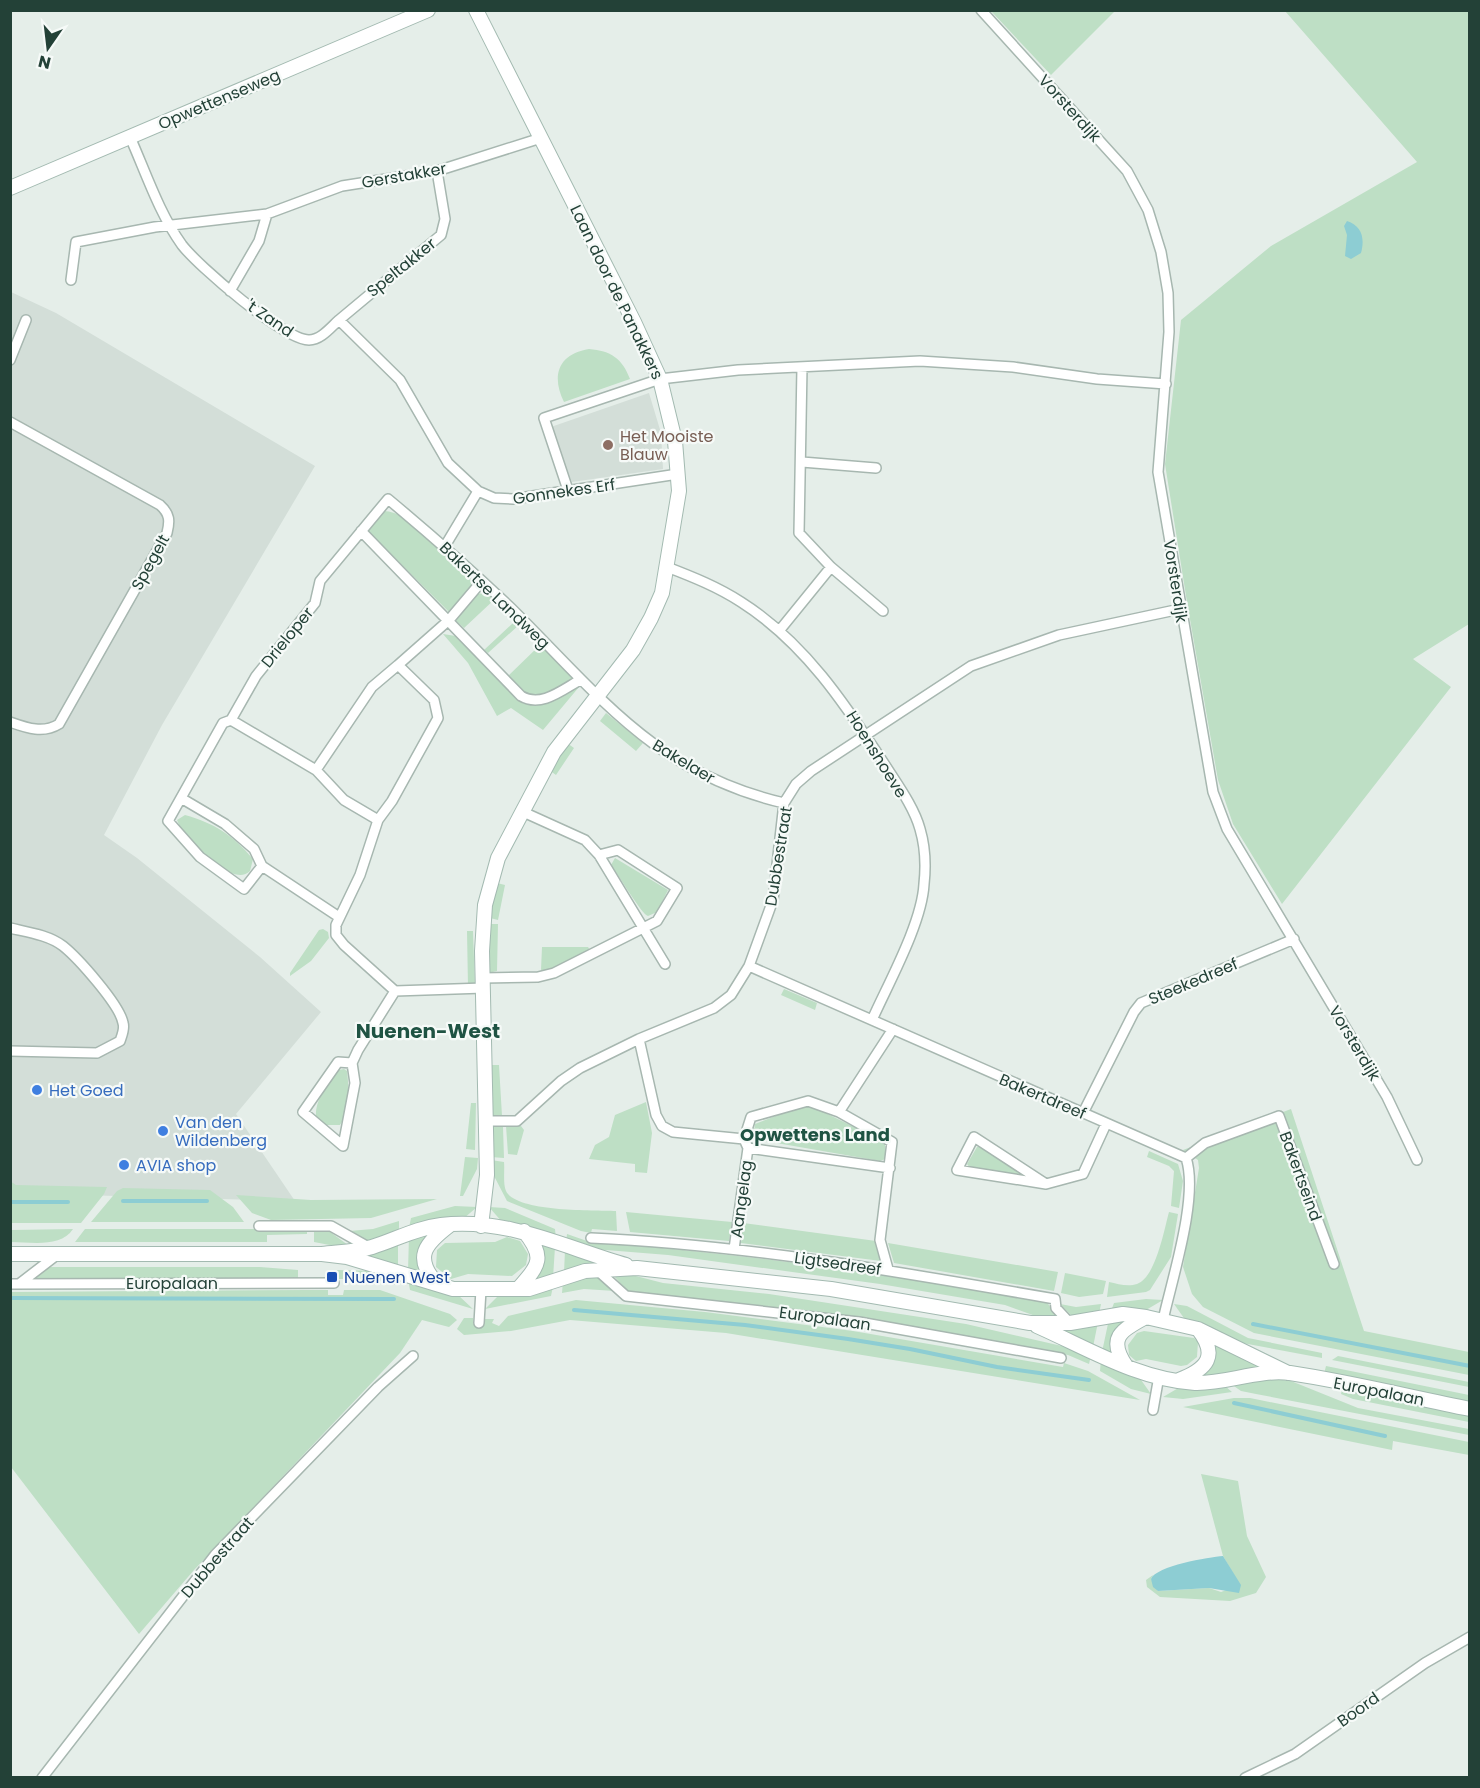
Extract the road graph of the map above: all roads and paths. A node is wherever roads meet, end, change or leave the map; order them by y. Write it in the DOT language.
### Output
graph roads {
  1 [pos="428,10"];
  2 [pos="476,10"];
  3 [pos="981,10"];
  4 [pos="130,137"];
  5 [pos="541,138"];
  6 [pos="437,171"];
  7 [pos="10,188"];
  8 [pos="267,214"];
  9 [pos="169,225"];
  10 [pos="71,280"];
  11 [pos="230,291"];
  12 [pos="26,320"];
  13 [pos="339,320"];
  14 [pos="10,360"];
  15 [pos="802,367"];
  16 [pos="660,379"];
  17 [pos="1166,384"];
  18 [pos="10,422"];
  19 [pos="802,462"];
  20 [pos="876,468"];
  21 [pos="678,474"];
  22 [pos="568,490"];
  23 [pos="478,492"];
  24 [pos="388,499"];
  25 [pos="361,531"];
  26 [pos="445,546"];
  27 [pos="667,567"];
  28 [pos="831,567"];
  29 [pos="482,580"];
  30 [pos="1180,609"];
  31 [pos="883,610"];
  32 [pos="449,620"];
  33 [pos="779,631"];
  34 [pos="398,665"];
  35 [pos="580,680"];
  36 [pos="596,696"];
  37 [pos="231,720"];
  38 [pos="10,722"];
  39 [pos="865,734"];
  40 [pos="316,770"];
  41 [pos="181,798"];
  42 [pos="784,803"];
  43 [pos="521,812"];
  44 [pos="378,820"];
  45 [pos="600,855"];
  46 [pos="262,866"];
  47 [pos="339,917"];
  48 [pos="644,927"];
  49 [pos="10,928"];
  50 [pos="1294,939"];
  51 [pos="665,964"];
  52 [pos="749,966"];
  53 [pos="484,983"];
  54 [pos="395,991"];
  55 [pos="872,1020"];
  56 [pos="893,1029"];
  57 [pos="639,1039"];
  58 [pos="10,1051"];
  59 [pos="352,1063"];
  60 [pos="839,1112"];
  61 [pos="1083,1113"];
  62 [pos="485,1121"];
  63 [pos="1106,1124"];
  64 [pos="746,1143"];
  65 [pos="1186,1158"];
  66 [pos="1417,1160"];
  67 [pos="890,1168"];
  68 [pos="1046,1184"];
  69 [pos="450,1225"];
  70 [pos="259,1226"];
  71 [pos="481,1226"];
  72 [pos="523,1230"];
  73 [pos="591,1238"];
  74 [pos="370,1248"];
  75 [pos="734,1249"];
  76 [pos="10,1254"];
  77 [pos="58,1254"];
  78 [pos="322,1254"];
  79 [pos="1334,1264"];
  80 [pos="637,1268"];
  81 [pos="888,1269"];
  82 [pos="597,1270"];
  83 [pos="334,1282"];
  84 [pos="15,1284"];
  85 [pos="437,1284"];
  86 [pos="518,1289"];
  87 [pos="482,1290"];
  88 [pos="1146,1317"];
  89 [pos="1163,1320"];
  90 [pos="479,1323"];
  91 [pos="1030,1323"];
  92 [pos="1070,1323"];
  93 [pos="1198,1329"];
  94 [pos="413,1356"];
  95 [pos="1061,1358"];
  96 [pos="1125,1366"];
  97 [pos="1288,1373"];
  98 [pos="1159,1376"];
  99 [pos="1179,1380"];
  100 [pos="1470,1409"];
  101 [pos="1153,1410"];
  102 [pos="1470,1637"];
  103 [pos="42,1778"];
  104 [pos="1245,1778"];
  1 -- 4 [label="main road, Opwettenseweg"];
  2 -- 5 [label="main road, Laan door de Panakkers"];
  3 -- 17 [label="street, Vorsterdijk"];
  4 -- 7 [label="main road, Opwettenseweg"];
  4 -- 9 [label="street, 't Zand"];
  5 -- 6 [label="street, Gerstakker"];
  5 -- 16 [label="main road, Laan door de Panakkers"];
  6 -- 8 [label="street, Gerstakker"];
  6 -- 13 [label="street, Speltakker"];
  8 -- 9 [label="street, Gerstakker"];
  8 -- 11 [label="street"];
  9 -- 10 [label="street, Gerstakker"];
  9 -- 11 [label="street, 't Zand"];
  11 -- 13 [label="street, 't Zand"];
  12 -- 14 [label="street"];
  13 -- 23 [label="street"];
  15 -- 16 [label="street"];
  15 -- 17 [label="street"];
  15 -- 19 [label="street"];
  16 -- 21 [label="main road, Laan door de Panakkers"];
  16 -- 22 [label="street"];
  17 -- 30 [label="street, Vorsterdijk"];
  18 -- 38 [label="street, Spegelt"];
  19 -- 20 [label="street"];
  19 -- 28 [label="street"];
  21 -- 22 [label="street, Gonnekes Erf"];
  21 -- 27 [label="main road, Laan door de Panakkers"];
  22 -- 23 [label="street, Gonnekes Erf"];
  23 -- 26 [label="street"];
  24 -- 25 [label="street, Drieloper"];
  24 -- 26 [label="street, Bakertse Landweg"];
  25 -- 32 [label="street"];
  25 -- 37 [label="street, Drieloper"];
  26 -- 29 [label="street, Bakertse Landweg"];
  27 -- 33 [label="street, Hoenshoeve"];
  27 -- 36 [label="main road, Laan door de Panakkers"];
  28 -- 31 [label="street"];
  28 -- 33 [label="street"];
  29 -- 32 [label="street"];
  29 -- 35 [label="street, Bakertse Landweg"];
  30 -- 39 [label="street, Dubbestraat"];
  30 -- 50 [label="street, Vorsterdijk"];
  32 -- 34 [label="street"];
  32 -- 35 [label="street"];
  33 -- 39 [label="street, Hoenshoeve"];
  34 -- 40 [label="street"];
  34 -- 44 [label="street"];
  35 -- 36 [label="street, Bakertse Landweg"];
  36 -- 42 [label="street, Bakelaer"];
  36 -- 43 [label="main road, Laan door de Panakkers"];
  37 -- 40 [label="street"];
  37 -- 41 [label="street, Drieloper"];
  39 -- 42 [label="street, Dubbestraat"];
  39 -- 55 [label="street, Hoenshoeve"];
  40 -- 44 [label="street"];
  41 -- 46 [label="street"];
  41 -- 46 [label="street, Drieloper"];
  42 -- 52 [label="street, Dubbestraat"];
  43 -- 45 [label="street"];
  43 -- 53 [label="main road, Laan door de Panakkers"];
  44 -- 47 [label="street"];
  45 -- 48 [label="street"];
  45 -- 48 [label="street"];
  46 -- 47 [label="street"];
  47 -- 54 [label="street"];
  48 -- 51 [label="street"];
  48 -- 53 [label="street"];
  49 -- 58 [label="street"];
  50 -- 61 [label="street, Steekedreef"];
  50 -- 66 [label="street, Vorsterdijk"];
  52 -- 55 [label="street, Bakertdreef"];
  52 -- 57 [label="street, Dubbestraat"];
  53 -- 54 [label="street"];
  53 -- 62 [label="main road, Laan door de Panakkers"];
  54 -- 59 [label="street"];
  55 -- 56 [label="street, Bakertdreef"];
  56 -- 60 [label="street"];
  56 -- 61 [label="street, Bakertdreef"];
  57 -- 62 [label="street, Dubbestraat"];
  57 -- 64 [label="street, Aangelag"];
  59 -- 59 [label="street"];
  60 -- 64 [label="street, Aangelag"];
  60 -- 67 [label="street, Aangelag"];
  61 -- 63 [label="street, Bakertdreef"];
  62 -- 71 [label="main road, Laan door de Panakkers"];
  63 -- 65 [label="street, Bakertdreef"];
  63 -- 68 [label="street"];
  64 -- 67 [label="street, Aangelag"];
  64 -- 75 [label="street, Aangelag"];
  65 -- 79 [label="street, Bakertseind"];
  65 -- 89 [label="street"];
  67 -- 81 [label="street, Aangelag"];
  68 -- 68 [label="street"];
  69 -- 71 [label="main road"];
  69 -- 74 [label="main road, Europalaan"];
  69 -- 85 [label="main road"];
  70 -- 74 [label="street"];
  71 -- 72 [label="main road"];
  72 -- 80 [label="main road, Europalaan"];
  72 -- 86 [label="main road"];
  73 -- 75 [label="street, Ligtsedreef"];
  74 -- 78 [label="main road, Europalaan"];
  75 -- 81 [label="street, Ligtsedreef"];
  76 -- 77 [label="main road, Europalaan"];
  77 -- 78 [label="main road, Europalaan"];
  77 -- 84 [label="street"];
  78 -- 85 [label="main road, Europalaan"];
  80 -- 82 [label="main road, Europalaan"];
  80 -- 91 [label="main road, Europalaan"];
  81 -- 92 [label="street, Ligtsedreef"];
  82 -- 86 [label="main road, Europalaan"];
  82 -- 95 [label="street, Europalaan"];
  83 -- 84 [label="street, Europalaan"];
  85 -- 87 [label="main road"];
  86 -- 87 [label="main road"];
  87 -- 90 [label="street"];
  88 -- 89 [label="main road"];
  88 -- 92 [label="main road, Europalaan"];
  88 -- 96 [label="main road"];
  89 -- 93 [label="main road"];
  91 -- 92 [label="main road, Europalaan"];
  91 -- 96 [label="main road, Europalaan"];
  93 -- 97 [label="main road, Europalaan"];
  93 -- 99 [label="main road"];
  94 -- 103 [label="street, Dubbestraat"];
  96 -- 98 [label="main road"];
  97 -- 99 [label="main road, Europalaan"];
  97 -- 100 [label="main road, Europalaan"];
  98 -- 99 [label="main road"];
  98 -- 101 [label="street"];
  102 -- 104 [label="street, Boord"];
}
